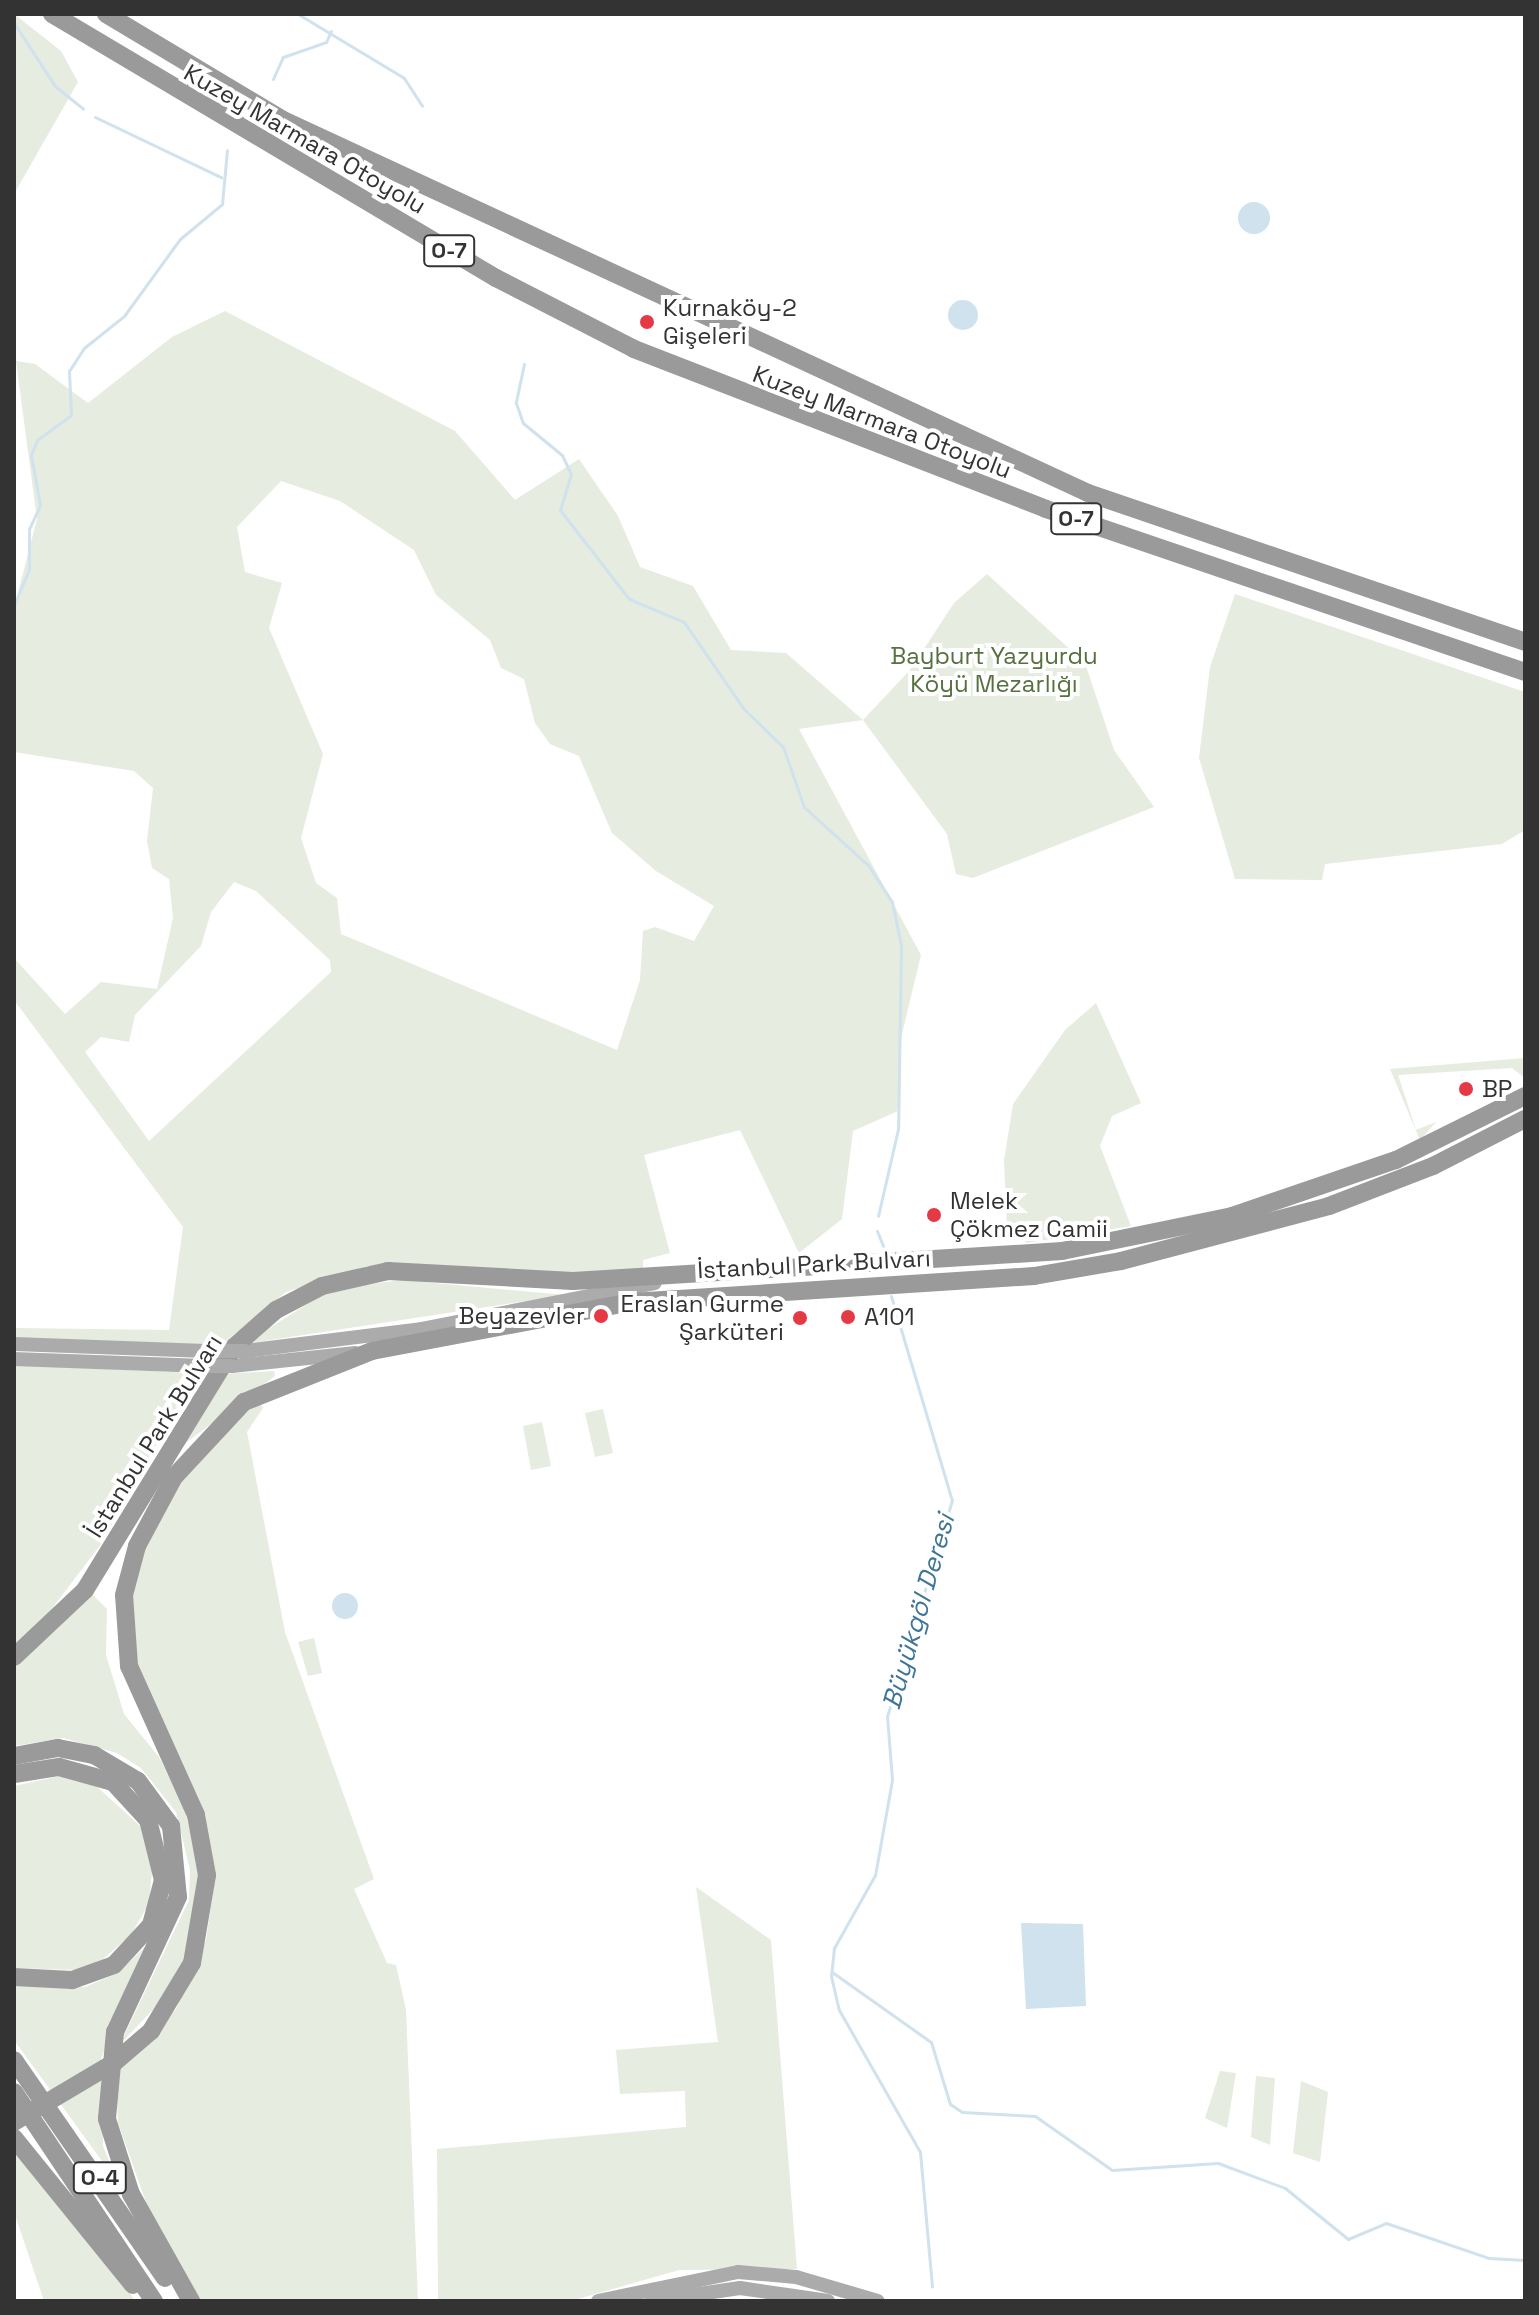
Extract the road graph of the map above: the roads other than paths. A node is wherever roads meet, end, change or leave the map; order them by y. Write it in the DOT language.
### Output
graph roads {
  1 [pos="52,14"];
  2 [pos="106,14"];
  3 [pos="1525,642"];
  4 [pos="1525,672"];
  5 [pos="1525,1096"];
  6 [pos="1525,1119"];
  7 [pos="994,1256"];
  8 [pos="722,1270"];
  9 [pos="995,1278"];
  10 [pos="14,1344"];
  11 [pos="372,1351"];
  12 [pos="206,1358"];
  13 [pos="14,1359"];
  14 [pos="14,1657"];
  15 [pos="14,1756"];
  16 [pos="14,1774"];
  17 [pos="14,1977"];
  18 [pos="14,2060"];
  19 [pos="14,2092"];
  20 [pos="14,2122"];
  21 [pos="14,2138"];
  22 [pos="638,2289"];
  23 [pos="144,2301"];
  24 [pos="154,2301"];
  25 [pos="179,2301"];
  26 [pos="191,2301"];
  27 [pos="598,2301"];
  28 [pos="655,2301"];
  29 [pos="828,2301"];
  30 [pos="878,2301"];
  1 -- 4 [label="highway, Kuzey Marmara Otoyolu / O-7"];
  2 -- 3 [label="highway, Kuzey Marmara Otoyolu / O-7"];
  5 -- 7 [label="highway, İstanbul Park Bulvarı"];
  6 -- 9 [label="highway, İstanbul Park Bulvarı"];
  7 -- 8 [label="highway, İstanbul Park Bulvarı"];
  7 -- 9 [label="highway"];
  8 -- 12 [label="main road, İstanbul Park Bulvarı, bridge"];
  8 -- 14 [label="highway, İstanbul Park Bulvarı"];
  9 -- 11 [label="highway, İstanbul Park Bulvarı"];
  10 -- 12 [label="main road, İstanbul Park Bulvarı"];
  11 -- 12 [label="main road, bridge"];
  11 -- 20 [label="highway, İstanbul Park Bulvarı, bridge"];
  12 -- 13 [label="main road, İstanbul Park Bulvarı"];
  15 -- 26 [label="highway"];
  16 -- 17 [label="highway"];
  18 -- 25 [label="highway, O-4"];
  19 -- 24 [label="highway, O-4"];
  21 -- 23 [label="highway"];
  22 -- 27 [label="main road"];
  22 -- 28 [label="main road"];
  22 -- 30 [label="main road"];
  28 -- 29 [label="main road"];
}
